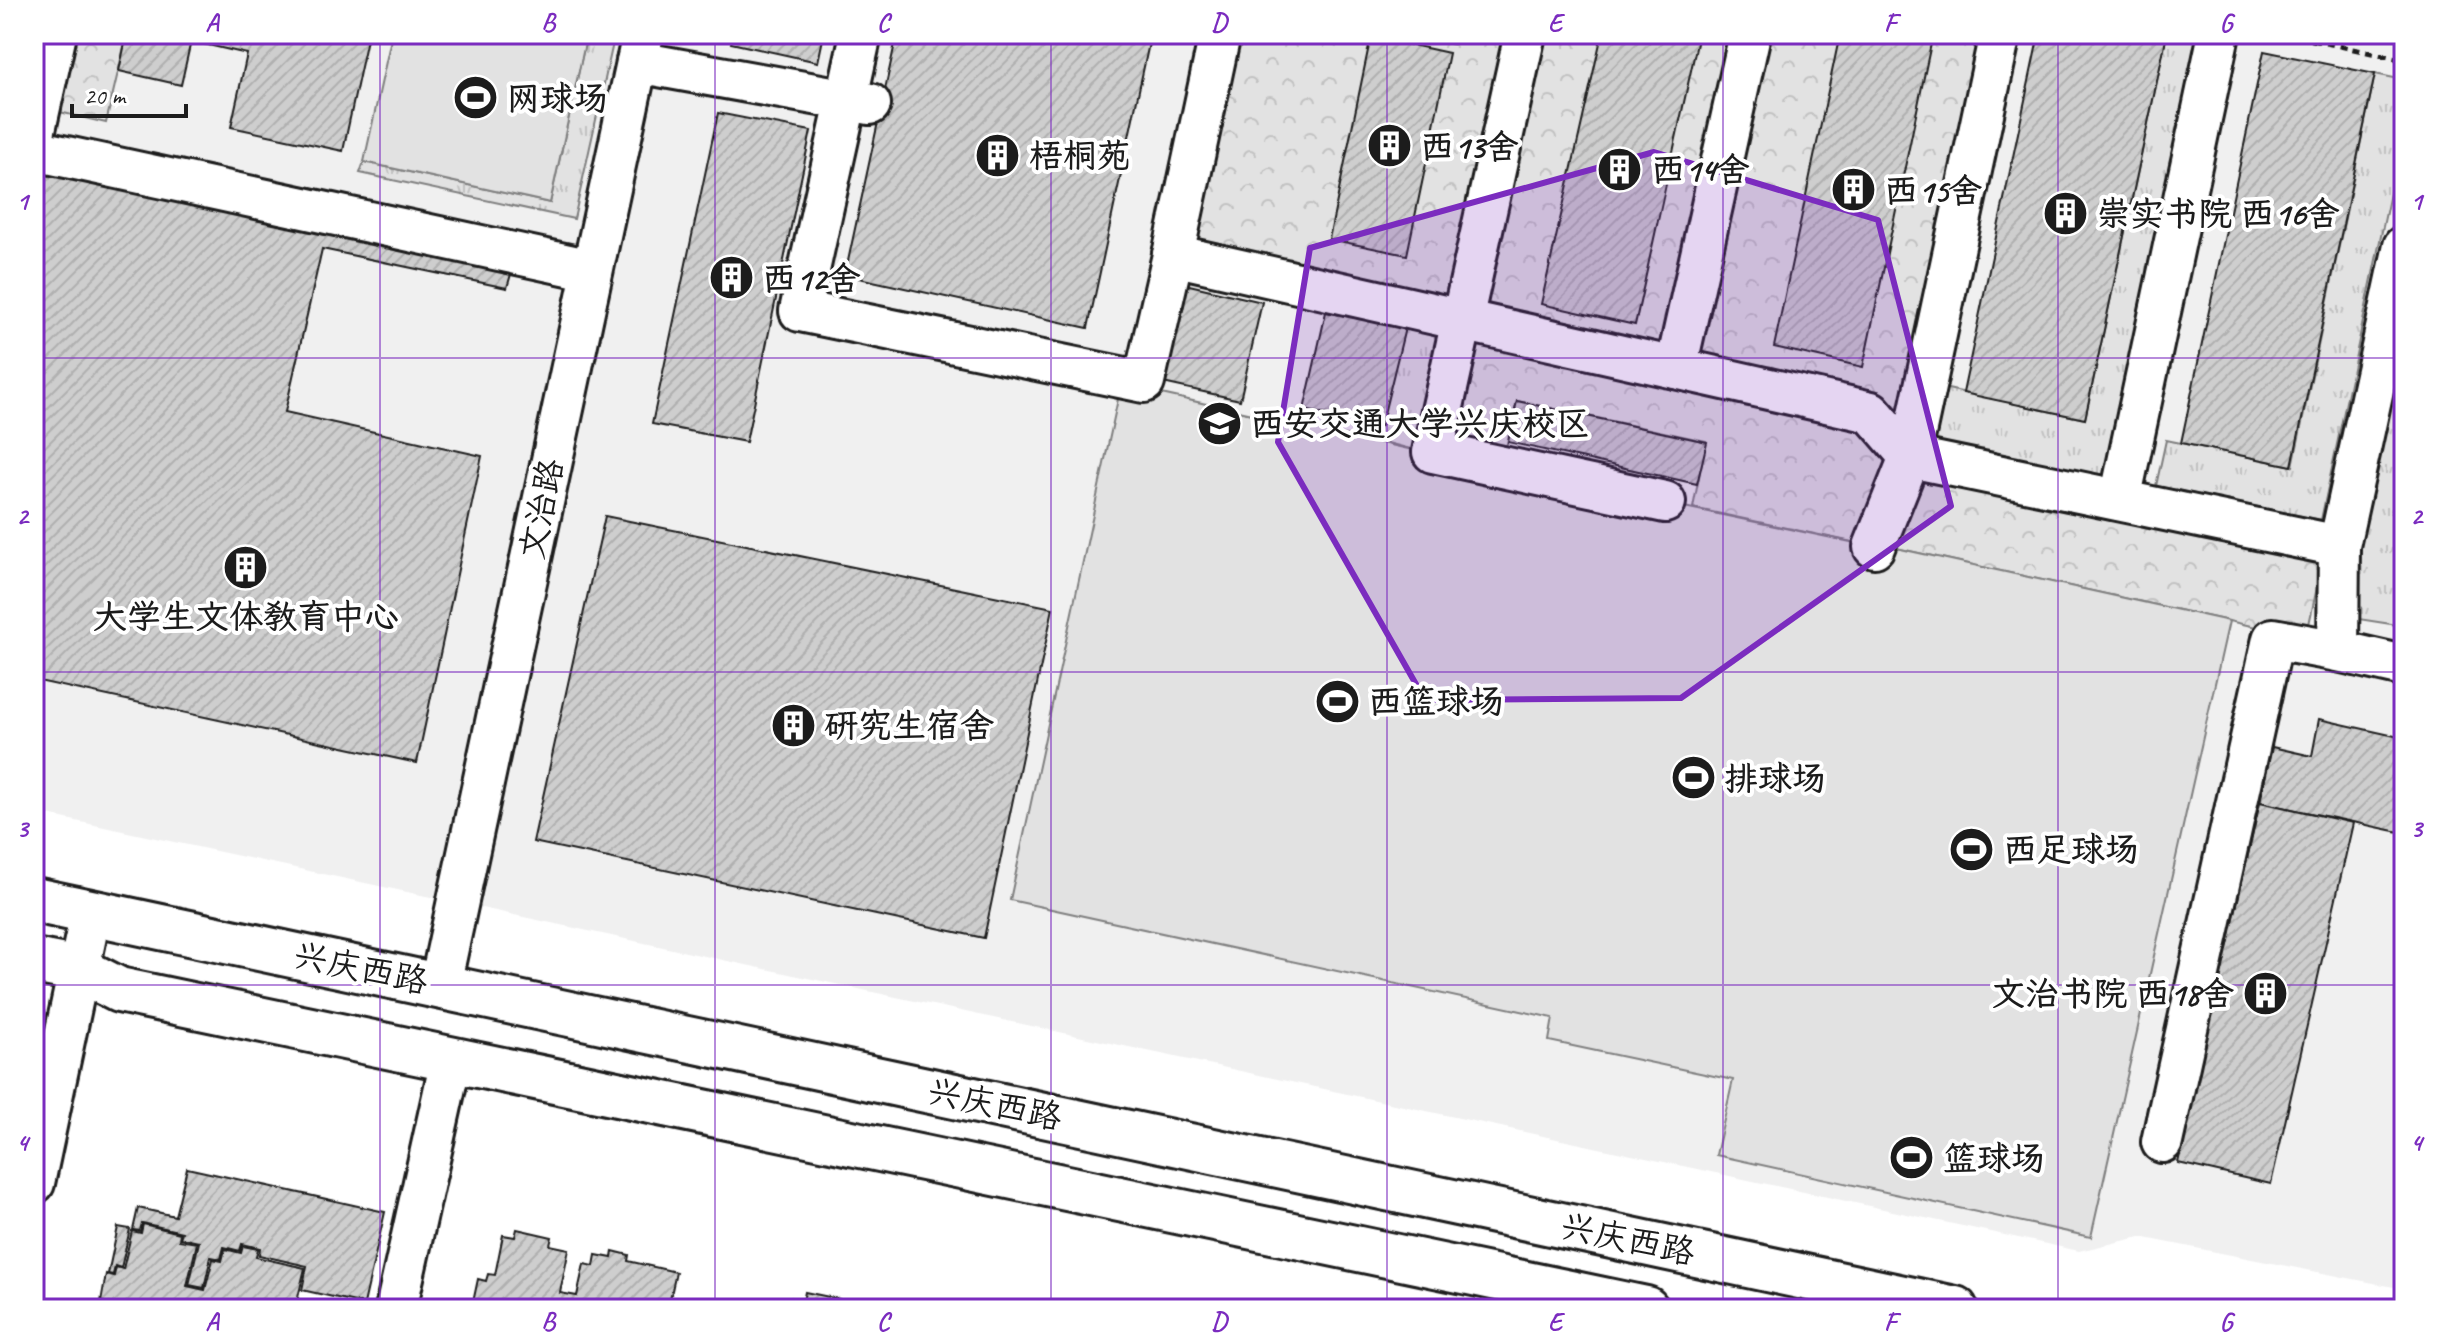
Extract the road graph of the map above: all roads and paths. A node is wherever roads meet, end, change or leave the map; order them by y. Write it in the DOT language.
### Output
graph roads {
  1 [pos="56,34"];
  2 [pos="861,34"];
  3 [pos="1220,34"];
  4 [pos="1525,34"];
  5 [pos="1750,34"];
  6 [pos="2000,34"];
  7 [pos="2219,34"];
  8 [pos="2284,34"];
  9 [pos="640,48"];
  10 [pos="2404,60"];
  11 [pos="859,102"];
  12 [pos="34,134"];
  13 [pos="34,150"];
  14 [pos="2404,246"];
  15 [pos="1173,255"];
  16 [pos="592,270"];
  17 [pos="1463,320"];
  18 [pos="1676,368"];
  19 [pos="1910,457"];
  20 [pos="2120,500"];
  21 [pos="1665,502"];
  22 [pos="2339,546"];
  23 [pos="1874,547"];
  24 [pos="2338,651"];
  25 [pos="2404,666"];
  26 [pos="34,900"];
  27 [pos="91,912"];
  28 [pos="34,961"];
  29 [pos="80,970"];
  30 [pos="440,985"];
  31 [pos="451,1060"];
  32 [pos="2162,1142"];
  33 [pos="34,1183"];
  34 [pos="396,1309"];
  35 [pos="1646,1309"];
  36 [pos="1955,1309"];
  1 -- 12 [label="street"];
  2 -- 11 [label="street"];
  3 -- 15 [label="street"];
  4 -- 17 [label="street"];
  5 -- 18 [label="street"];
  6 -- 19 [label="street"];
  7 -- 20 [label="street"];
  8 -- 10 [label="path"];
  9 -- 11 [label="street"];
  9 -- 16 [label="street, 文治路"];
  11 -- 15 [label="street"];
  13 -- 16 [label="street"];
  14 -- 22 [label="street"];
  15 -- 17 [label="street"];
  16 -- 30 [label="street, 文治路"];
  17 -- 18 [label="street"];
  17 -- 21 [label="street"];
  18 -- 19 [label="street"];
  19 -- 20 [label="street"];
  19 -- 23 [label="street"];
  20 -- 22 [label="street"];
  22 -- 24 [label="street"];
  24 -- 25 [label="street"];
  24 -- 32 [label="street"];
  26 -- 27 [label="main road, 兴庆西路"];
  27 -- 29 [label="street"];
  27 -- 30 [label="main road, 兴庆西路"];
  28 -- 29 [label="main road, 兴庆西路"];
  29 -- 31 [label="main road, 兴庆西路"];
  29 -- 33 [label="street"];
  30 -- 36 [label="main road, 兴庆西路"];
  31 -- 34 [label="street"];
  31 -- 35 [label="main road, 兴庆西路"];
}
